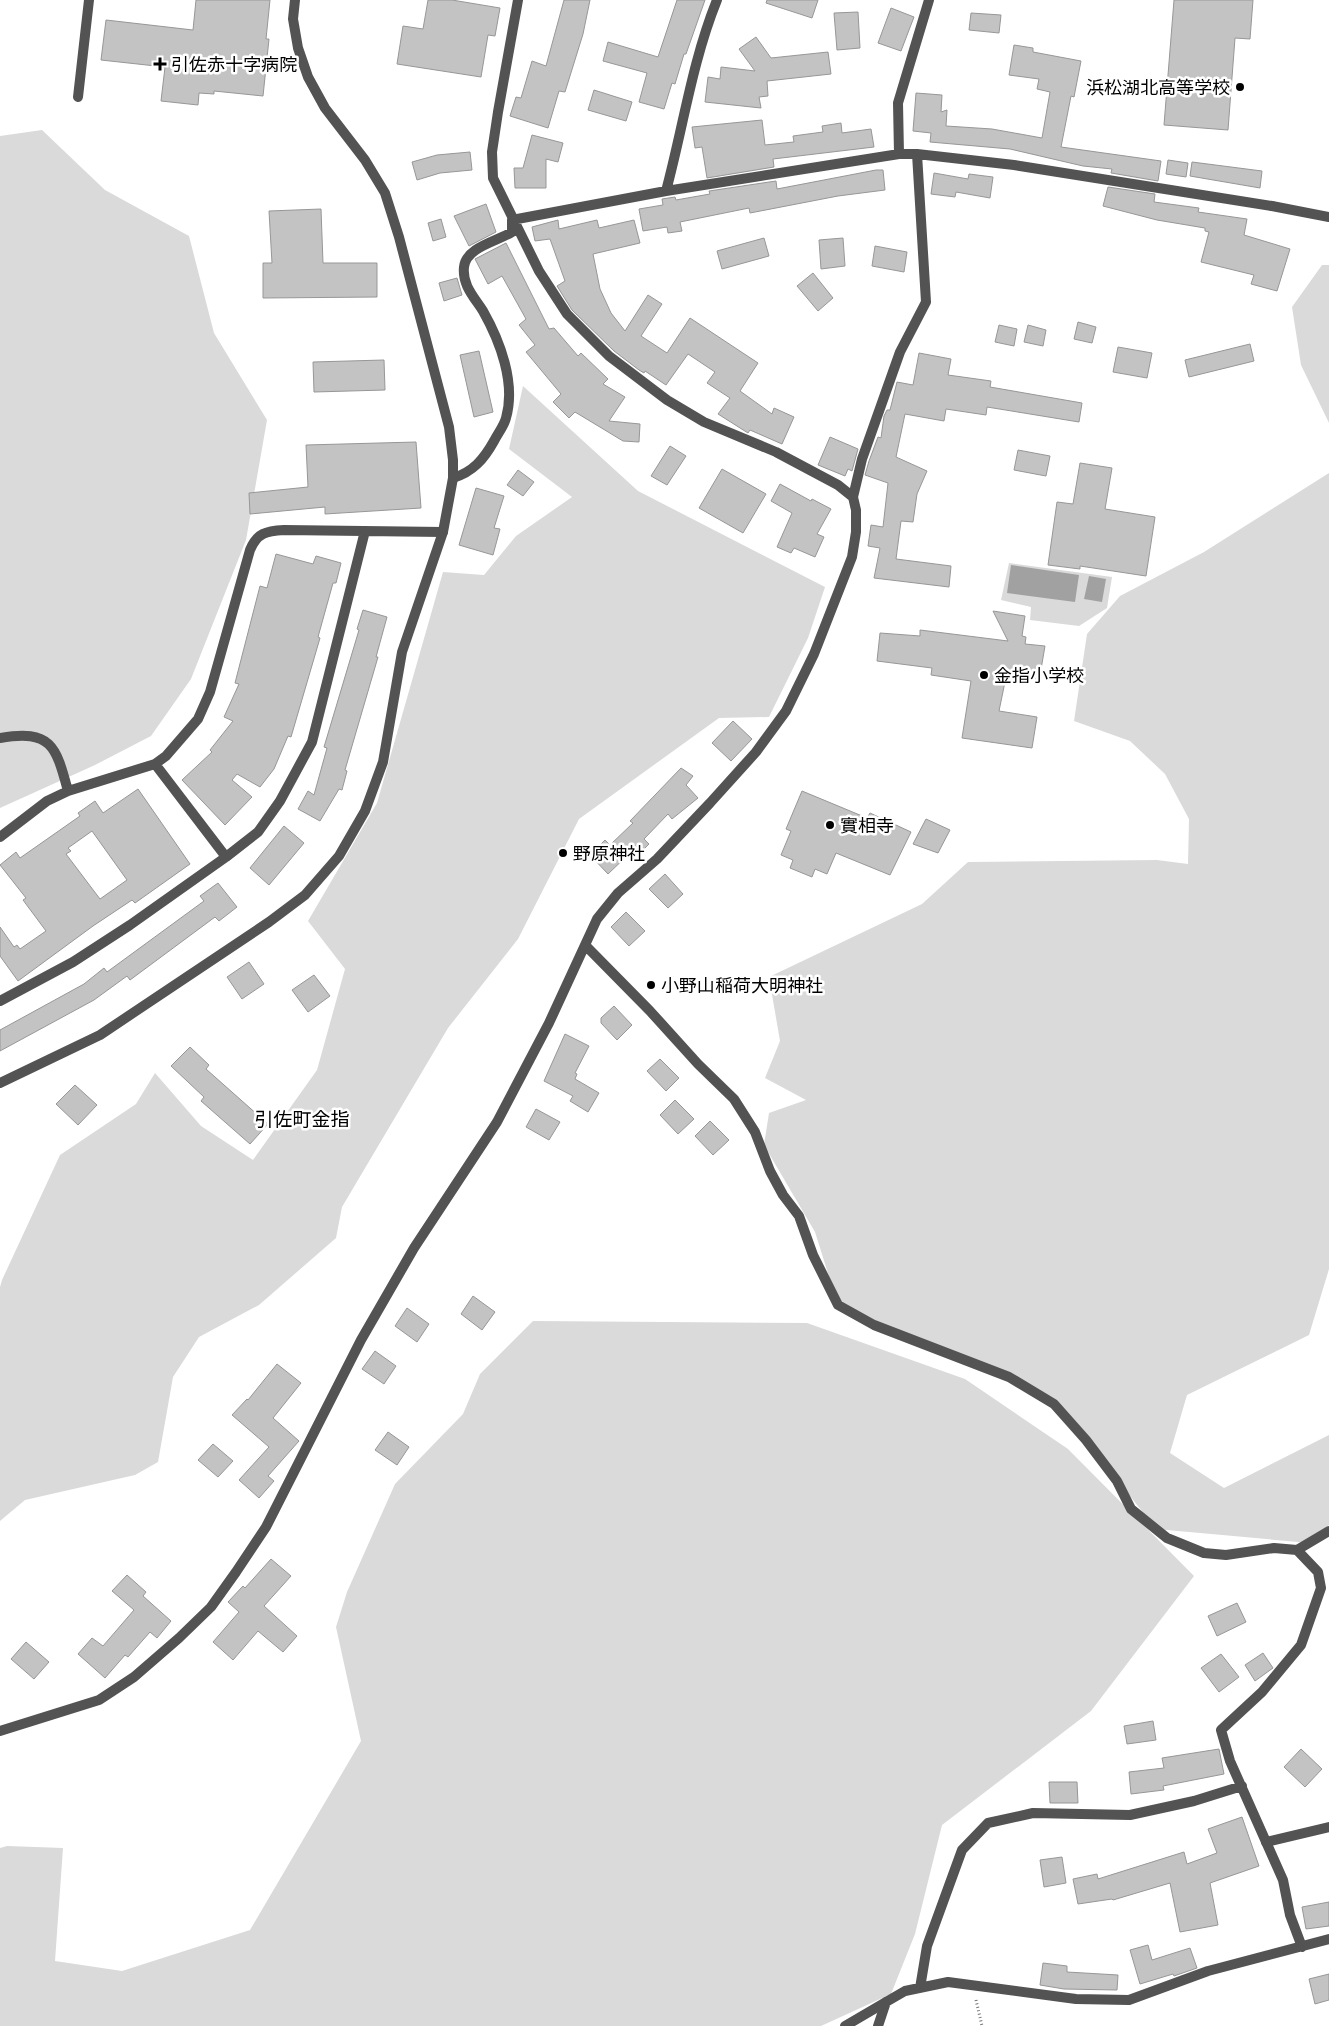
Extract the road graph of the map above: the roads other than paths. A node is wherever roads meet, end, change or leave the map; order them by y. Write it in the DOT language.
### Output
graph roads {
  1 [pos="90,0"];
  2 [pos="295,0"];
  3 [pos="518,0"];
  4 [pos="717,0"];
  5 [pos="929,0"];
  6 [pos="78,97"];
  7 [pos="899,154"];
  8 [pos="917,154"];
  9 [pos="666,191"];
  10 [pos="1329,217"];
  11 [pos="512,220"];
  12 [pos="453,478"];
  13 [pos="853,497"];
  14 [pos="365,531"];
  15 [pos="443,532"];
  16 [pos="0,738"];
  17 [pos="155,764"];
  18 [pos="68,791"];
  19 [pos="0,837"];
  20 [pos="226,857"];
  21 [pos="586,946"];
  22 [pos="0,1001"];
  23 [pos="0,1083"];
  24 [pos="1329,1532"];
  25 [pos="1297,1550"];
  26 [pos="0,1731"];
  27 [pos="1242,1786"];
  28 [pos="1329,1827"];
  29 [pos="1266,1842"];
  30 [pos="1329,1939"];
  31 [pos="1302,1947"];
  32 [pos="920,1988"];
  33 [pos="886,2002"];
  34 [pos="845,2026"];
  35 [pos="878,2026"];
  1 -- 6 [label="street"];
  2 -- 12 [label="street"];
  3 -- 11 [label="street"];
  4 -- 9 [label="street"];
  5 -- 7 [label="street"];
  7 -- 8 [label="street"];
  7 -- 9 [label="street"];
  8 -- 10 [label="street"];
  8 -- 13 [label="street"];
  9 -- 11 [label="street"];
  11 -- 12 [label="street"];
  11 -- 13 [label="street"];
  12 -- 15 [label="street"];
  13 -- 21 [label="street"];
  14 -- 15 [label="street"];
  14 -- 17 [label="street"];
  14 -- 20 [label="street"];
  15 -- 23 [label="street"];
  16 -- 18 [label="street"];
  17 -- 18 [label="street"];
  17 -- 20 [label="street"];
  18 -- 19 [label="street"];
  20 -- 22 [label="street"];
  21 -- 25 [label="street"];
  21 -- 26 [label="street"];
  24 -- 25 [label="street"];
  25 -- 27 [label="street"];
  27 -- 29 [label="street"];
  27 -- 32 [label="street"];
  28 -- 29 [label="street"];
  29 -- 31 [label="street"];
  30 -- 31 [label="street"];
  31 -- 32 [label="street"];
  32 -- 33 [label="street"];
  33 -- 34 [label="street"];
  33 -- 35 [label="street"];
}
